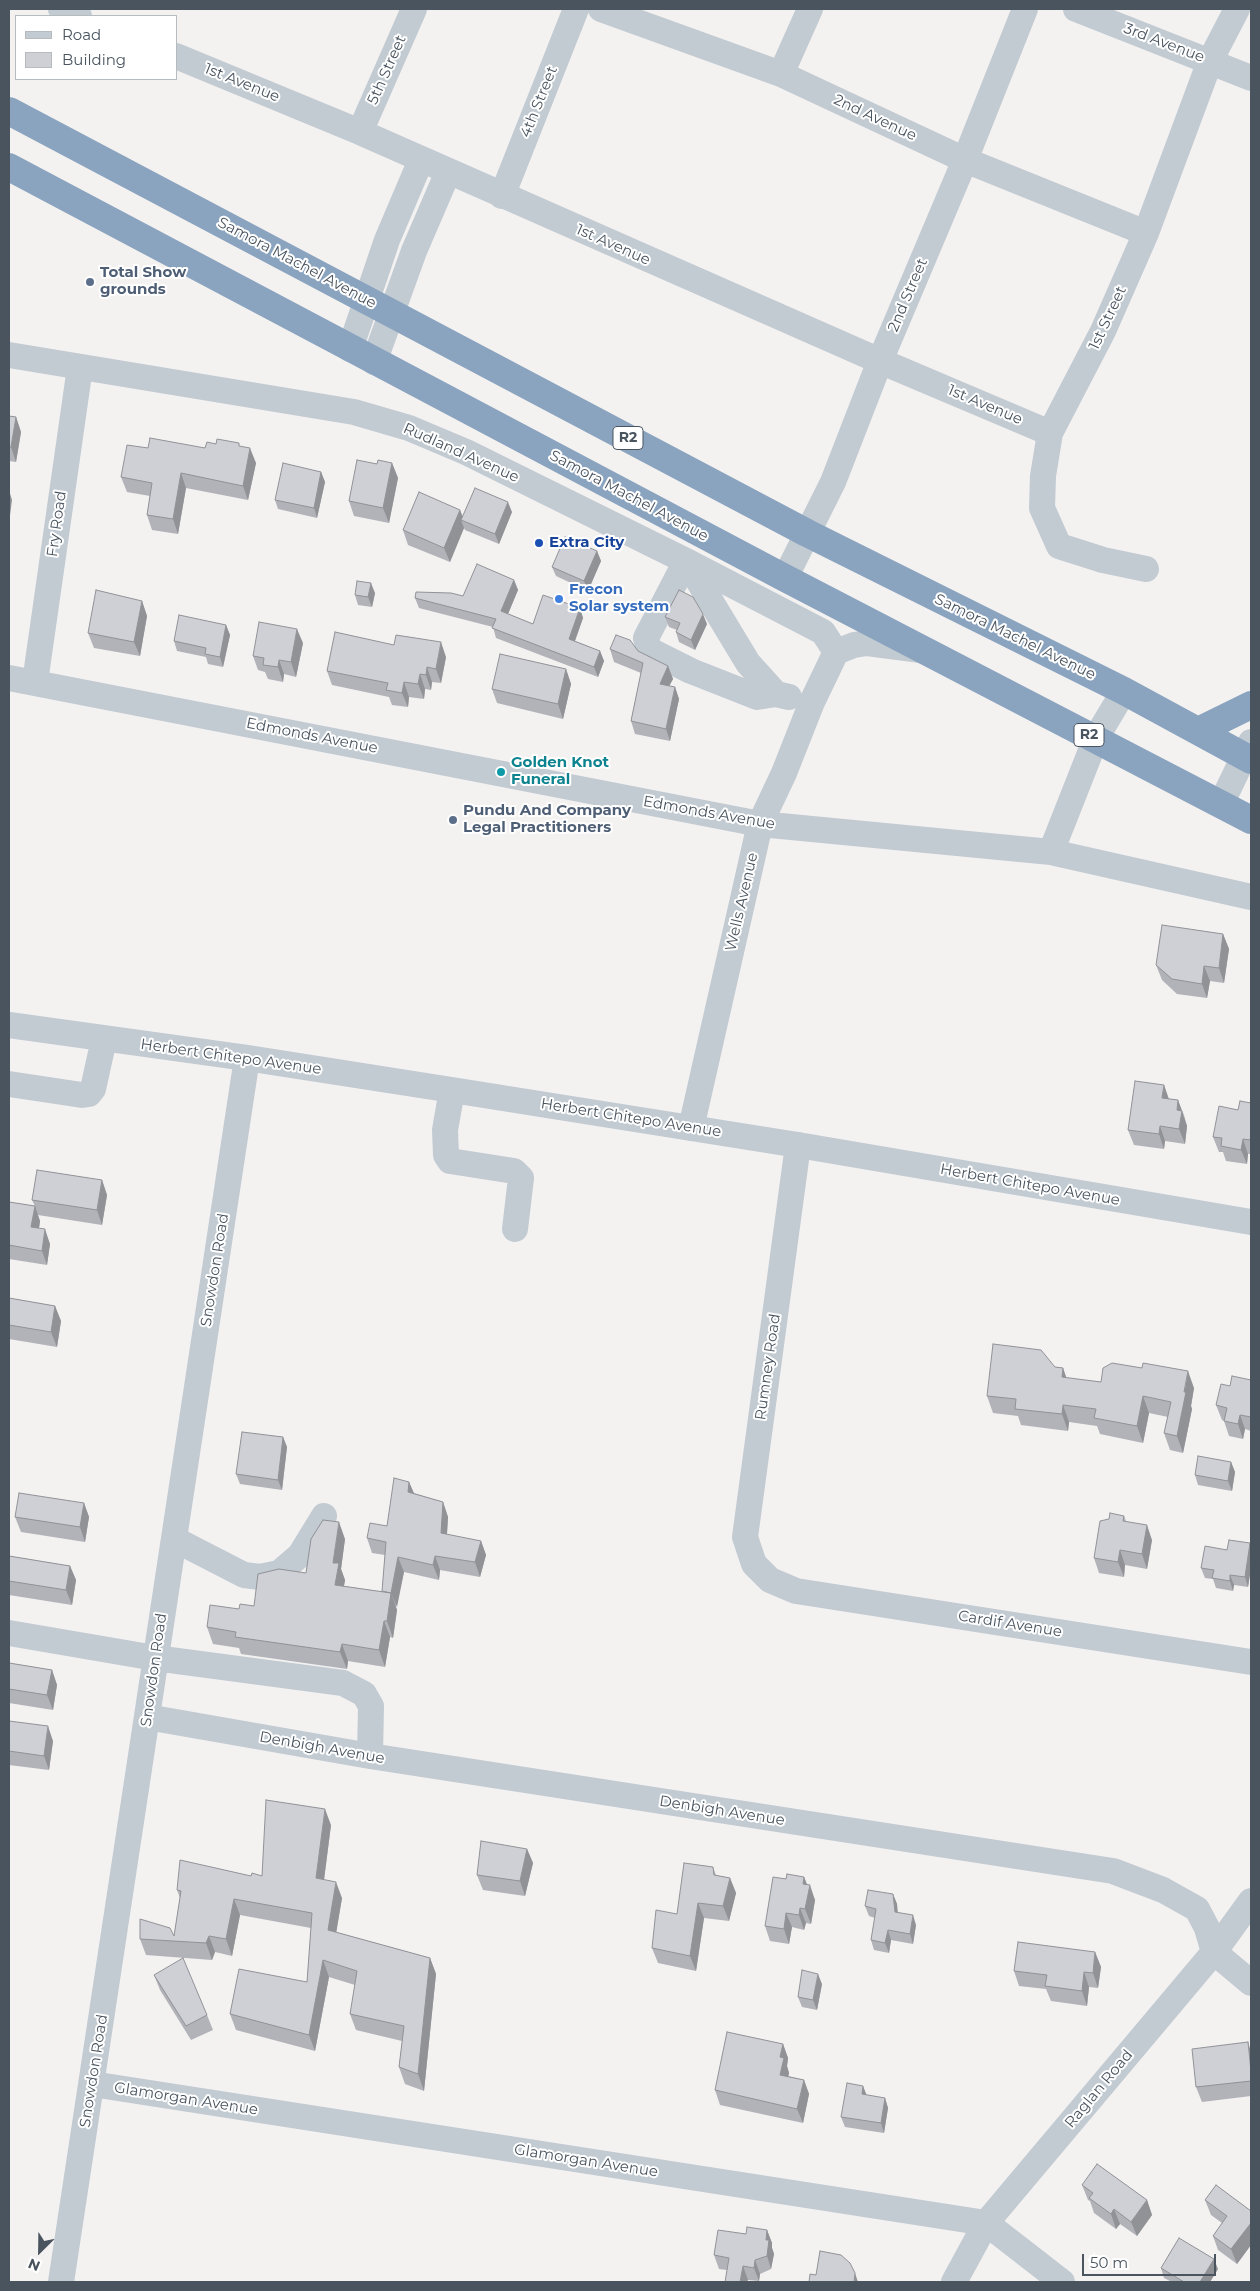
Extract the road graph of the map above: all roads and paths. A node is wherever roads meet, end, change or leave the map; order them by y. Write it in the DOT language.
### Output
graph roads {
  1 [pos="61,9"];
  2 [pos="414,9"];
  3 [pos="576,9"];
  4 [pos="601,9"];
  5 [pos="810,9"];
  6 [pos="1025,9"];
  7 [pos="1076,9"];
  8 [pos="1237,9"];
  9 [pos="76,15"];
  10 [pos="178,57"];
  11 [pos="1210,61"];
  12 [pos="781,74"];
  13 [pos="1251,78"];
  14 [pos="9,110"];
  15 [pos="360,132"];
  16 [pos="421,160"];
  17 [pos="965,160"];
  18 [pos="9,168"];
  19 [pos="448,172"];
  20 [pos="502,196"];
  21 [pos="1146,233"];
  22 [pos="366,300"];
  23 [pos="390,312"];
  24 [pos="350,349"];
  25 [pos="9,355"];
  26 [pos="880,361"];
  27 [pos="374,362"];
  28 [pos="80,367"];
  29 [pos="1050,432"];
  30 [pos="807,533"];
  31 [pos="686,561"];
  32 [pos="1146,568"];
  33 [pos="785,578"];
  34 [pos="829,642"];
  35 [pos="927,651"];
  36 [pos="9,678"];
  37 [pos="35,682"];
  38 [pos="1124,691"];
  39 [pos="776,694"];
  40 [pos="812,702"];
  41 [pos="1251,705"];
  42 [pos="1198,731"];
  43 [pos="1096,738"];
  44 [pos="1249,753"];
  45 [pos="1221,804"];
  46 [pos="1251,820"];
  47 [pos="760,824"];
  48 [pos="1051,852"];
  49 [pos="1251,897"];
  50 [pos="9,1025"];
  51 [pos="104,1039"];
  52 [pos="248,1058"];
  53 [pos="9,1084"];
  54 [pos="452,1090"];
  55 [pos="691,1128"];
  56 [pos="798,1145"];
  57 [pos="1251,1222"];
  58 [pos="515,1229"];
  59 [pos="324,1516"];
  60 [pos="174,1539"];
  61 [pos="770,1580"];
  62 [pos="9,1633"];
  63 [pos="155,1658"];
  64 [pos="1251,1662"];
  65 [pos="147,1718"];
  66 [pos="370,1756"];
  67 [pos="1251,1901"];
  68 [pos="1214,1952"];
  69 [pos="1251,1983"];
  70 [pos="92,2084"];
  71 [pos="986,2223"];
  72 [pos="61,2282"];
  73 [pos="954,2282"];
  74 [pos="1062,2282"];
  1 -- 9 [label="street"];
  2 -- 15 [label="street, 5th Street"];
  3 -- 20 [label="street, 4th Street"];
  4 -- 12 [label="street, 2nd Avenue"];
  5 -- 12 [label="street"];
  6 -- 17 [label="street, 2nd Street"];
  7 -- 11 [label="street, 3rd Avenue"];
  8 -- 11 [label="street, 1st Street"];
  10 -- 15 [label="street, 1st Avenue"];
  11 -- 13 [label="street, 3rd Avenue"];
  11 -- 21 [label="street, 1st Street"];
  12 -- 17 [label="street, 2nd Avenue"];
  14 -- 22 [label="highway, Samora Machel Avenue / R2"];
  15 -- 16 [label="street, 1st Avenue"];
  16 -- 19 [label="street, 1st Avenue"];
  16 -- 22 [label="street"];
  17 -- 21 [label="street, 2nd Avenue"];
  17 -- 26 [label="street, 2nd Street"];
  18 -- 24 [label="highway, Samora Machel Avenue / R2"];
  19 -- 20 [label="street, 1st Avenue"];
  19 -- 23 [label="street"];
  20 -- 26 [label="street, 1st Avenue"];
  21 -- 29 [label="street, 1st Street"];
  22 -- 23 [label="highway, Samora Machel Avenue / R2"];
  22 -- 24 [label="street"];
  23 -- 27 [label="street"];
  23 -- 30 [label="highway, Samora Machel Avenue / R2"];
  24 -- 27 [label="highway, Samora Machel Avenue / R2"];
  25 -- 28 [label="street, Rudland Avenue"];
  26 -- 29 [label="street, 1st Avenue"];
  26 -- 30 [label="street, 2nd Street"];
  27 -- 33 [label="highway, Samora Machel Avenue / R2"];
  28 -- 31 [label="street, Rudland Avenue"];
  28 -- 37 [label="street, Fry Road"];
  29 -- 32 [label="street, 1st Street"];
  30 -- 33 [label="street, 2nd Street"];
  30 -- 38 [label="highway, Samora Machel Avenue / R2"];
  31 -- 34 [label="street, Rudland Avenue"];
  31 -- 39 [label="street"];
  31 -- 39 [label="street"];
  33 -- 35 [label="highway, Samora Machel Avenue / R2"];
  34 -- 35 [label="street"];
  34 -- 40 [label="street, Wells Avenue"];
  35 -- 43 [label="highway, Samora Machel Avenue / R2"];
  36 -- 37 [label="street, Edmonds Avenue"];
  37 -- 47 [label="street, Edmonds Avenue"];
  38 -- 42 [label="highway, Samora Machel Avenue / R2"];
  38 -- 43 [label="street"];
  39 -- 40 [label="street"];
  40 -- 47 [label="street, Wells Avenue"];
  41 -- 42 [label="highway"];
  42 -- 44 [label="highway, Samora Machel Avenue / R2"];
  43 -- 45 [label="highway, Samora Machel Avenue / R2"];
  43 -- 48 [label="street"];
  44 -- 45 [label="street"];
  45 -- 46 [label="highway, Samora Machel Avenue / R2"];
  47 -- 48 [label="street, Edmonds Avenue"];
  47 -- 55 [label="street, Wells Avenue"];
  48 -- 49 [label="street, Edmonds Avenue"];
  50 -- 51 [label="street, Herbert Chitepo Avenue"];
  51 -- 52 [label="street, Herbert Chitepo Avenue"];
  51 -- 53 [label="street"];
  52 -- 54 [label="street, Herbert Chitepo Avenue"];
  52 -- 60 [label="street, Snowdon Road"];
  54 -- 55 [label="street, Herbert Chitepo Avenue"];
  54 -- 58 [label="street"];
  55 -- 56 [label="street, Herbert Chitepo Avenue"];
  56 -- 57 [label="street, Herbert Chitepo Avenue"];
  56 -- 61 [label="street, Rumney Road"];
  59 -- 60 [label="street"];
  60 -- 63 [label="street, Snowdon Road"];
  61 -- 64 [label="street, Cardif Avenue"];
  62 -- 63 [label="street"];
  63 -- 65 [label="street, Snowdon Road"];
  63 -- 66 [label="street"];
  65 -- 66 [label="street, Denbigh Avenue"];
  65 -- 70 [label="street, Snowdon Road"];
  66 -- 68 [label="street, Denbigh Avenue"];
  67 -- 68 [label="street, Raglan Road"];
  68 -- 69 [label="street"];
  68 -- 71 [label="street, Raglan Road"];
  70 -- 71 [label="street, Glamorgan Avenue"];
  70 -- 72 [label="street, Snowdon Road"];
  71 -- 73 [label="street, Raglan Road"];
  71 -- 74 [label="street, Glamorgan Avenue"];
}
